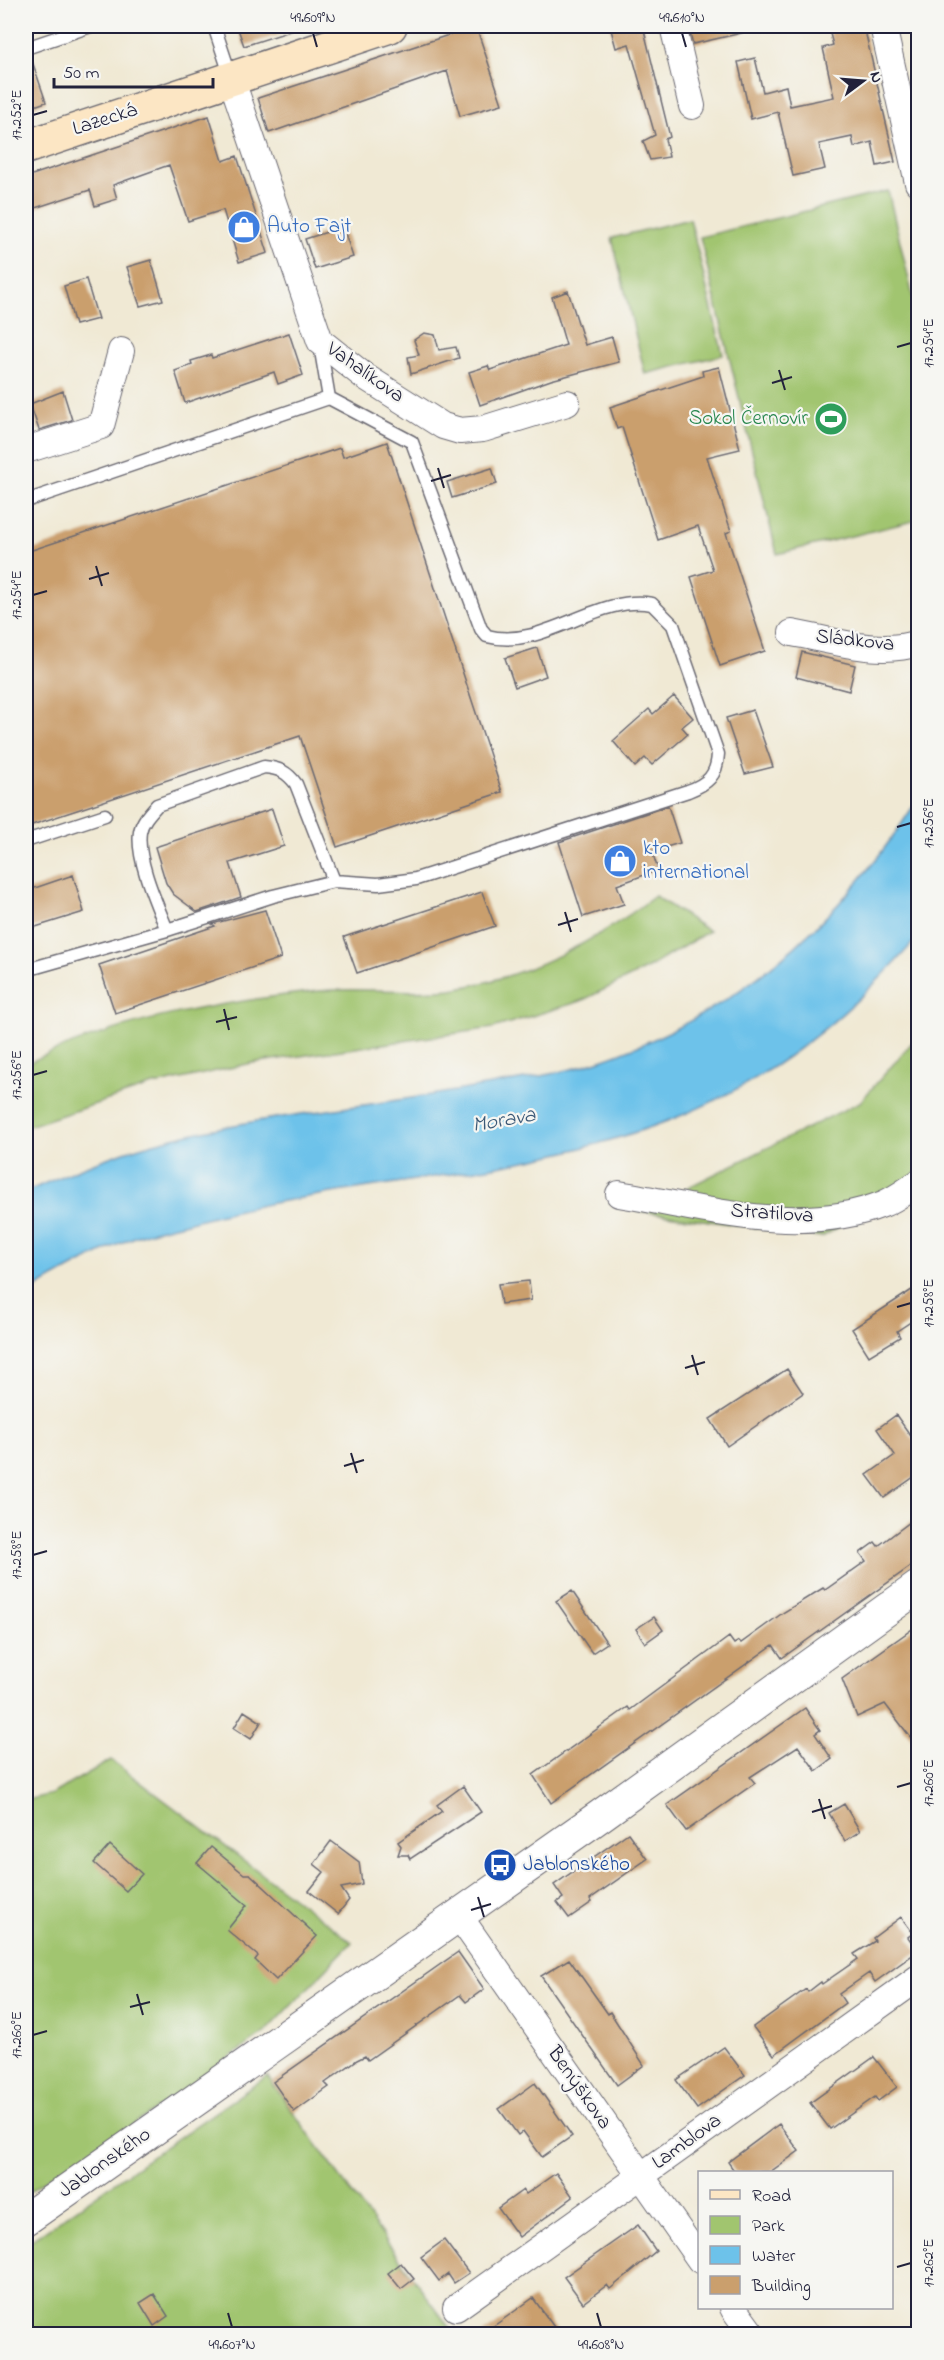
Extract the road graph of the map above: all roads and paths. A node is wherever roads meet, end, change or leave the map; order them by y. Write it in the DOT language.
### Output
graph roads {
  1 [pos="91,26"];
  2 [pos="214,26"];
  3 [pos="390,26"];
  4 [pos="673,26"];
  5 [pos="883,26"];
  6 [pos="26,48"];
  7 [pos="231,78"];
  8 [pos="692,106"];
  9 [pos="26,147"];
  10 [pos="918,183"];
  11 [pos="320,341"];
  12 [pos="121,351"];
  13 [pos="329,398"];
  14 [pos="567,403"];
  15 [pos="26,450"];
  16 [pos="26,501"];
  17 [pos="792,633"];
  18 [pos="918,643"];
  19 [pos="105,815"];
  20 [pos="26,841"];
  21 [pos="334,881"];
  22 [pos="167,930"];
  23 [pos="26,970"];
  24 [pos="918,1183"];
  25 [pos="619,1194"];
  26 [pos="918,1587"];
  27 [pos="459,1916"];
  28 [pos="918,1977"];
  29 [pos="640,2176"];
  30 [pos="26,2219"];
  31 [pos="698,2259"];
  32 [pos="456,2308"];
  33 [pos="734,2309"];
  34 [pos="752,2334"];
  1 -- 6 [label="lane"];
  2 -- 7 [label="lane"];
  3 -- 7 [label="main road, Lazecká"];
  4 -- 8 [label="street"];
  5 -- 10 [label="street"];
  7 -- 9 [label="main road, Lazecká"];
  7 -- 11 [label="street, Vahalíkova"];
  11 -- 13 [label="lane"];
  11 -- 14 [label="street, Vahalíkova"];
  12 -- 15 [label="street"];
  13 -- 16 [label="lane"];
  13 -- 21 [label="lane"];
  17 -- 18 [label="street, Sládkova"];
  19 -- 20 [label="lane"];
  21 -- 22 [label="lane"];
  21 -- 22 [label="lane"];
  22 -- 23 [label="lane"];
  24 -- 25 [label="street, Stratilova"];
  26 -- 27 [label="street, Jablonského"];
  27 -- 29 [label="street, Benýškova"];
  27 -- 30 [label="street, Jablonského"];
  28 -- 29 [label="street, Lamblova"];
  29 -- 31 [label="street, Benýškova"];
  29 -- 32 [label="street, Lamblova"];
  33 -- 34 [label="street"];
}
